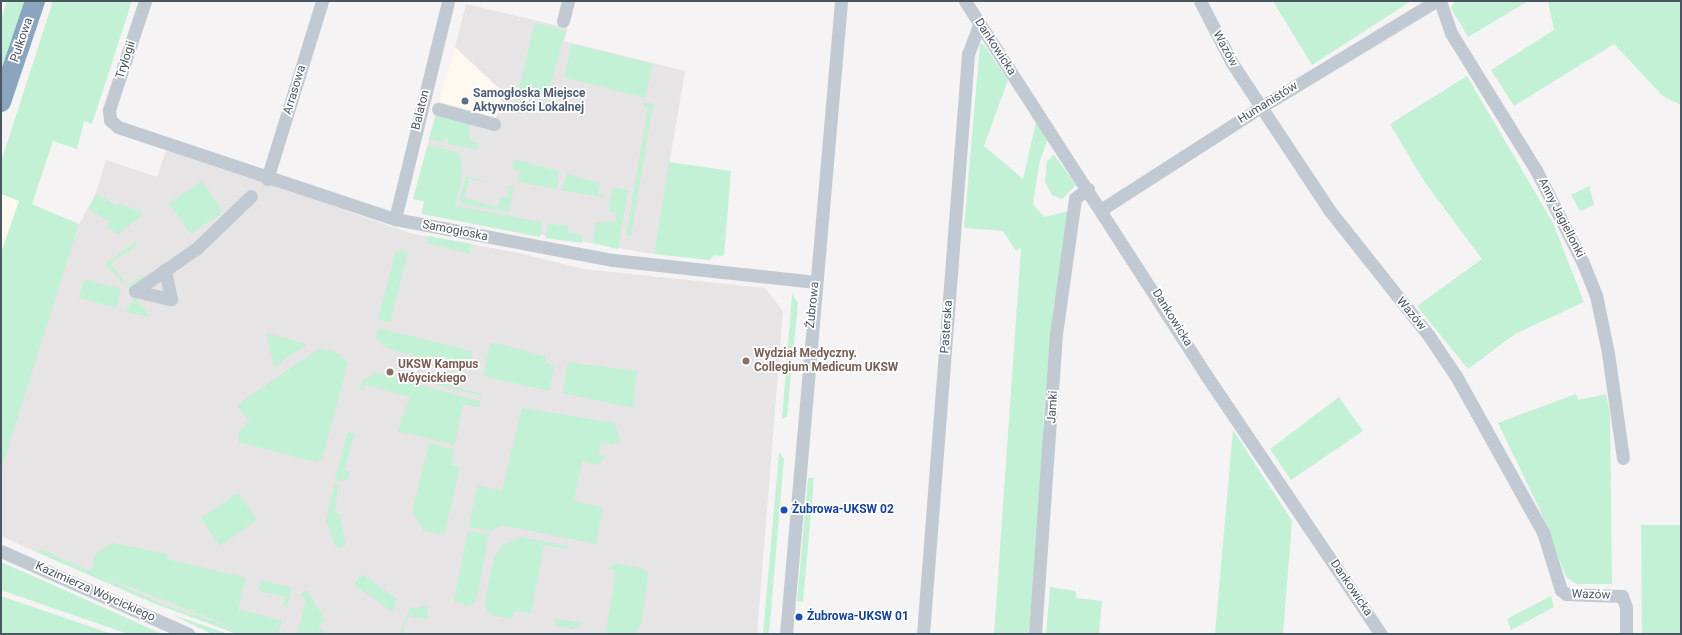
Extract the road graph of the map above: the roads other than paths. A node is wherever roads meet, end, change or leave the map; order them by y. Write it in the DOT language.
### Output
graph roads {
  1 [pos="35,1"];
  2 [pos="145,1"];
  3 [pos="322,1"];
  4 [pos="448,1"];
  5 [pos="568,1"];
  6 [pos="841,1"];
  7 [pos="965,1"];
  8 [pos="1200,1"];
  9 [pos="1436,1"];
  10 [pos="1440,1"];
  11 [pos="563,21"];
  12 [pos="980,22"];
  13 [pos="1,102"];
  14 [pos="1261,107"];
  15 [pos="438,108"];
  16 [pos="110,120"];
  17 [pos="494,124"];
  18 [pos="268,179"];
  19 [pos="1088,189"];
  20 [pos="251,196"];
  21 [pos="1102,210"];
  22 [pos="394,220"];
  23 [pos="165,270"];
  24 [pos="816,282"];
  25 [pos="1623,458"];
  26 [pos="1,550"];
  27 [pos="188,634"];
  28 [pos="786,634"];
  29 [pos="923,634"];
  30 [pos="1035,634"];
  31 [pos="1381,634"];
  32 [pos="1626,634"];
  1 -- 13 [label="highway, Pułkowa"];
  2 -- 16 [label="street, Trylogii"];
  3 -- 18 [label="street, Arrasowa"];
  4 -- 22 [label="street, Balaton"];
  5 -- 11 [label="street"];
  6 -- 24 [label="street, Żubrowa"];
  7 -- 12 [label="street, Dankowicka"];
  8 -- 14 [label="street, Wazów"];
  9 -- 14 [label="street, Humanistów"];
  10 -- 25 [label="street, Anny Jagiellonki"];
  12 -- 19 [label="street, Dankowicka"];
  12 -- 29 [label="street, Pasterska"];
  14 -- 21 [label="street, Humanistów"];
  14 -- 32 [label="street, Wazów"];
  15 -- 17 [label="street"];
  16 -- 18 [label="street, Samogłoska"];
  18 -- 22 [label="street, Samogłoska"];
  19 -- 21 [label="street, Dankowicka"];
  19 -- 30 [label="street, Jamki"];
  20 -- 23 [label="street"];
  21 -- 31 [label="street, Dankowicka"];
  22 -- 24 [label="street, Samogłoska"];
  24 -- 28 [label="street, Żubrowa"];
  26 -- 27 [label="street, Kazimierza Wóycickiego"];
}
